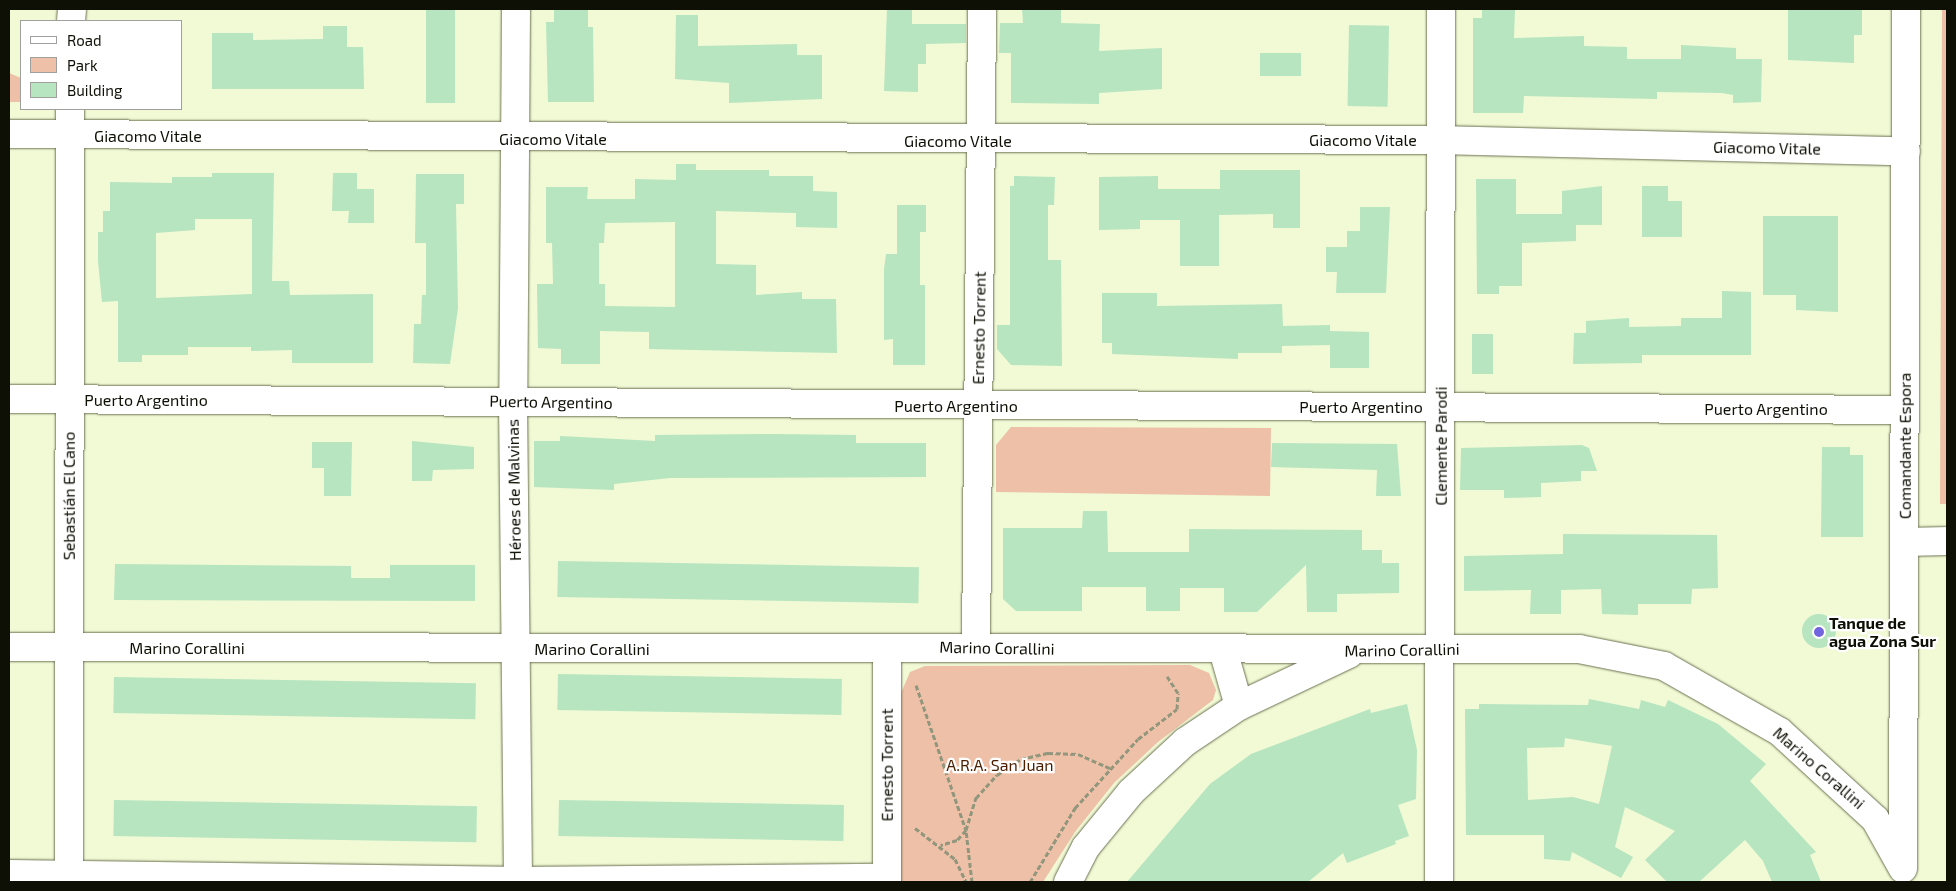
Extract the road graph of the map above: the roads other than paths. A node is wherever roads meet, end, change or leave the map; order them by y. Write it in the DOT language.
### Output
graph roads {
  1 [pos="516,9"];
  2 [pos="982,9"];
  3 [pos="1442,9"];
  4 [pos="1906,9"];
  5 [pos="70,122"];
  6 [pos="9,134"];
  7 [pos="515,138"];
  8 [pos="1441,140"];
  9 [pos="981,142"];
  10 [pos="1906,151"];
  11 [pos="9,399"];
  12 [pos="70,400"];
  13 [pos="513,401"];
  14 [pos="978,406"];
  15 [pos="1441,408"];
  16 [pos="1904,410"];
  17 [pos="1947,541"];
  18 [pos="1906,542"];
  19 [pos="9,648"];
  20 [pos="70,648"];
  21 [pos="516,648"];
  22 [pos="976,648"];
  23 [pos="886,649"];
  24 [pos="1223,650"];
  25 [pos="1442,650"];
  26 [pos="1355,651"];
  27 [pos="1240,706"];
  28 [pos="9,874"];
  29 [pos="1903,876"];
  30 [pos="70,879"];
  31 [pos="887,880"];
  32 [pos="518,882"];
  33 [pos="1068,882"];
  34 [pos="1439,882"];
  1 -- 7 [label="street, Héroes de Malvinas"];
  2 -- 9 [label="street, Ernesto Torrent"];
  3 -- 8 [label="street, Clemente Parodi"];
  4 -- 10 [label="street, Comandante Espora"];
  5 -- 6 [label="street, Giacomo Vitale"];
  5 -- 7 [label="street, Giacomo Vitale"];
  5 -- 12 [label="street, Sebastián El Cano"];
  7 -- 9 [label="street, Giacomo Vitale"];
  7 -- 13 [label="street, Héroes de Malvinas"];
  8 -- 9 [label="street, Giacomo Vitale"];
  8 -- 10 [label="street, Giacomo Vitale"];
  8 -- 15 [label="street, Clemente Parodi"];
  9 -- 14 [label="street, Ernesto Torrent"];
  10 -- 16 [label="street, Comandante Espora"];
  11 -- 12 [label="street, Puerto Argentino"];
  12 -- 13 [label="street, Puerto Argentino"];
  12 -- 20 [label="street, Sebastián El Cano"];
  13 -- 14 [label="street, Puerto Argentino"];
  13 -- 21 [label="street, Héroes de Malvinas"];
  14 -- 15 [label="street, Puerto Argentino"];
  14 -- 22 [label="street, Ernesto Torrent"];
  15 -- 16 [label="street, Puerto Argentino"];
  15 -- 25 [label="street, Clemente Parodi"];
  16 -- 18 [label="street, Comandante Espora"];
  17 -- 18 [label="street"];
  18 -- 29 [label="street, Comandante Espora"];
  19 -- 20 [label="street, Marino Corallini"];
  20 -- 21 [label="street, Marino Corallini"];
  20 -- 30 [label="street, Sebastián El Cano"];
  21 -- 23 [label="street, Marino Corallini"];
  21 -- 32 [label="street, Héroes de Malvinas"];
  22 -- 23 [label="street, Marino Corallini"];
  22 -- 24 [label="street, Marino Corallini"];
  23 -- 31 [label="street, Ernesto Torrent"];
  24 -- 26 [label="street, Marino Corallini"];
  24 -- 27 [label="street"];
  25 -- 26 [label="street, Marino Corallini"];
  25 -- 29 [label="street, Marino Corallini"];
  25 -- 34 [label="street, Clemente Parodi"];
  26 -- 27 [label="street"];
  27 -- 33 [label="street"];
  28 -- 30 [label="street"];
  30 -- 32 [label="street"];
  31 -- 32 [label="street"];
}
